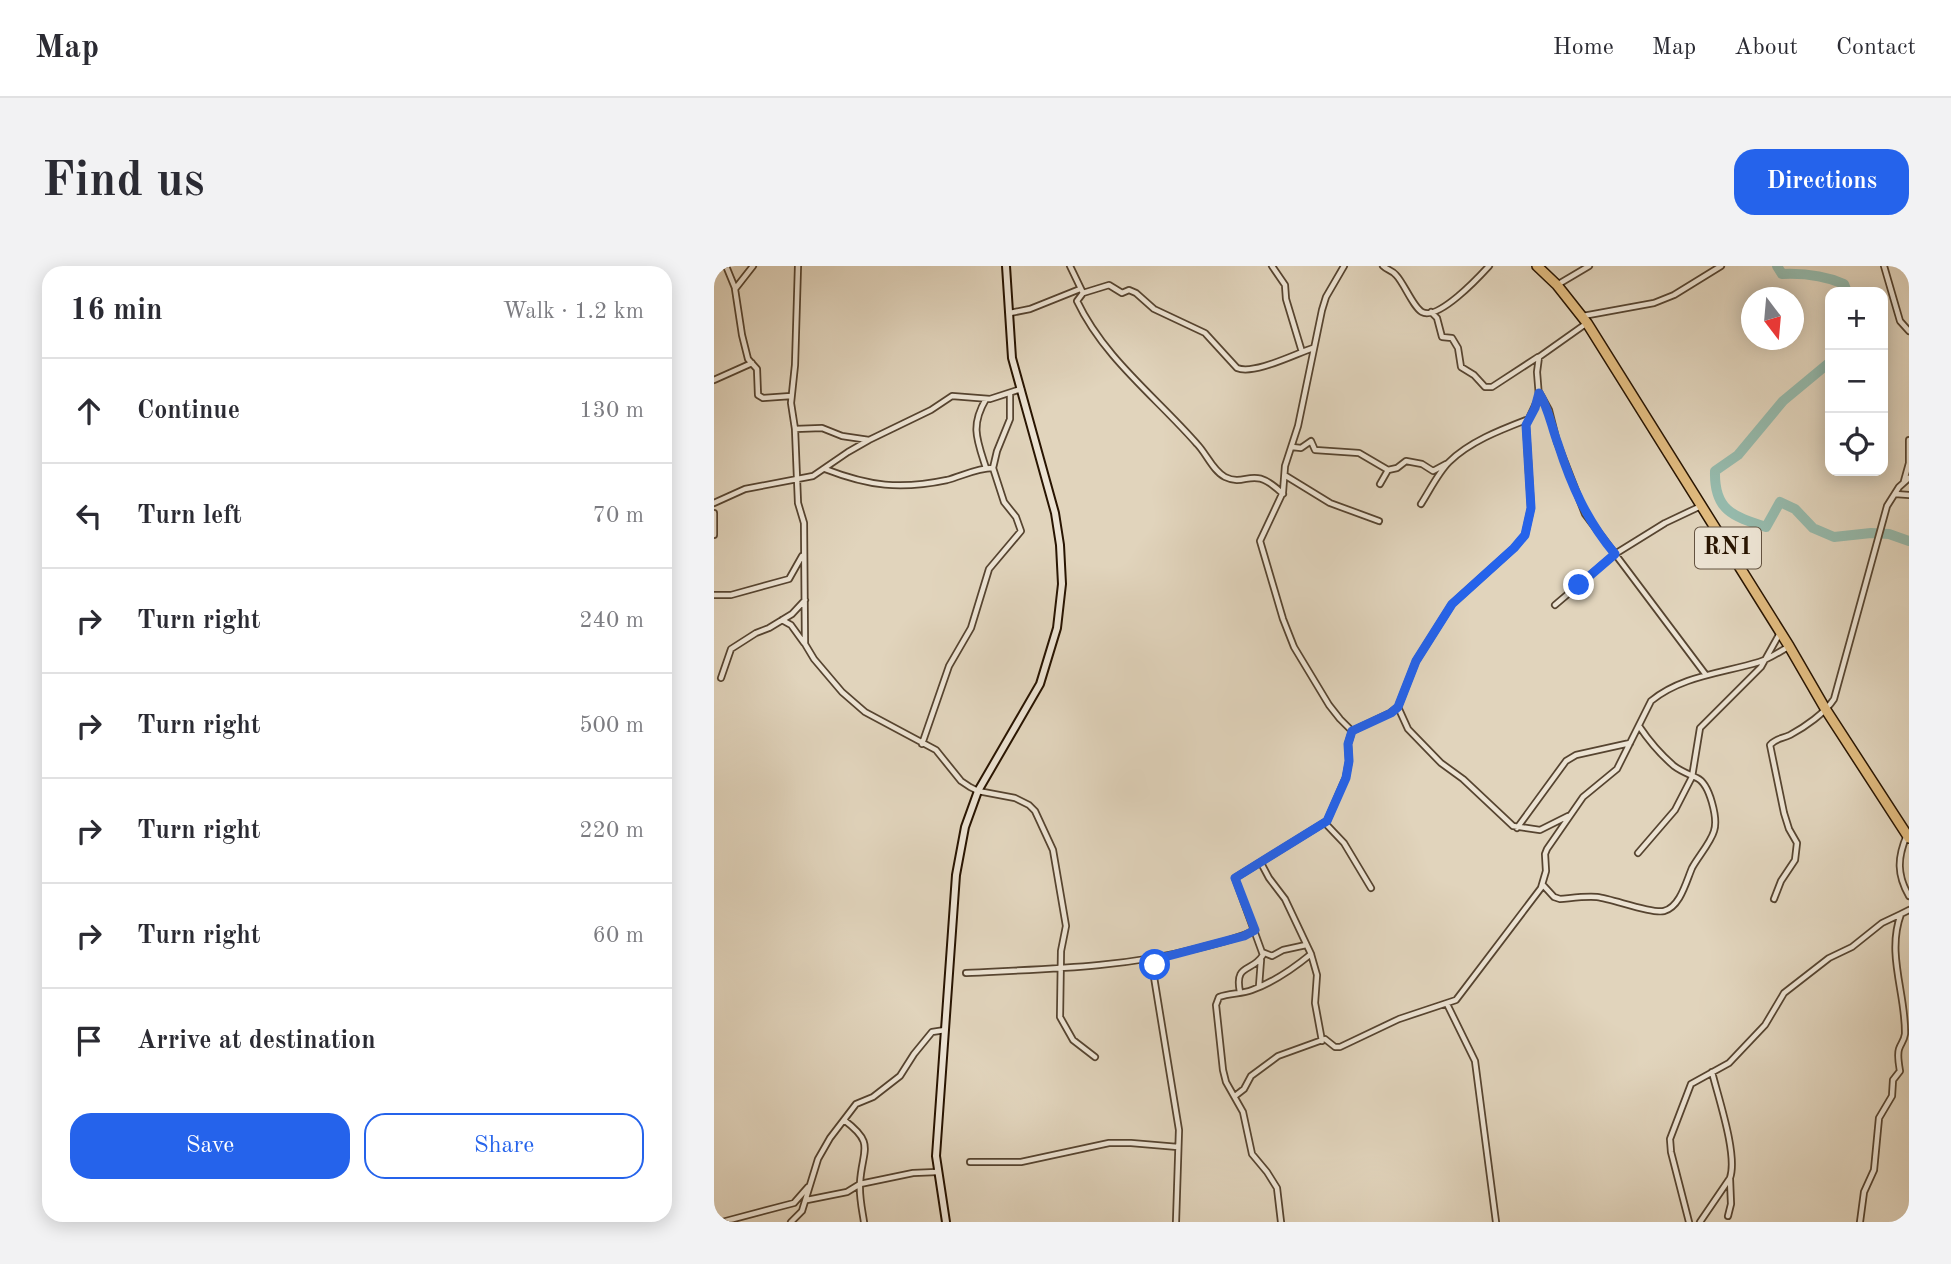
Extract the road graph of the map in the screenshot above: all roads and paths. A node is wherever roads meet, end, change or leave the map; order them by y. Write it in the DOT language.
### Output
graph roads {
  1 [pos="726,266"];
  2 [pos="752,266"];
  3 [pos="798,266"];
  4 [pos="1006,266"];
  5 [pos="1070,266"];
  6 [pos="1272,266"];
  7 [pos="1344,266"];
  8 [pos="1383,266"];
  9 [pos="1489,266"];
  10 [pos="1537,266"];
  11 [pos="1589,266"];
  12 [pos="1721,266"];
  13 [pos="1884,266"];
  14 [pos="1557,285"];
  15 [pos="735,289"];
  16 [pos="1082,291"];
  17 [pos="1431,312"];
  18 [pos="1010,313"];
  19 [pos="1585,320"];
  20 [pos="1909,330"];
  21 [pos="1314,348"];
  22 [pos="1302,352"];
  23 [pos="1539,357"];
  24 [pos="752,363"];
  25 [pos="714,380"];
  26 [pos="1021,388"];
  27 [pos="1010,393"];
  28 [pos="1539,393"];
  29 [pos="791,396"];
  30 [pos="986,399"];
  31 [pos="1526,420"];
  32 [pos="795,429"];
  33 [pos="869,440"];
  34 [pos="1909,440"];
  35 [pos="1292,447"];
  36 [pos="1447,464"];
  37 [pos="986,468"];
  38 [pos="993,468"];
  39 [pos="825,469"];
  40 [pos="1388,470"];
  41 [pos="1286,476"];
  42 [pos="796,478"];
  43 [pos="1909,478"];
  44 [pos="1904,482"];
  45 [pos="1380,484"];
  46 [pos="1283,494"];
  47 [pos="1894,494"];
  48 [pos="1909,495"];
  49 [pos="1421,503"];
  50 [pos="1702,506"];
  51 [pos="715,507"];
  52 [pos="1380,521"];
  53 [pos="714,535"];
  54 [pos="803,553"];
  55 [pos="1615,554"];
  56 [pos="714,595"];
  57 [pos="806,599"];
  58 [pos="1555,605"];
  59 [pos="782,620"];
  60 [pos="1781,633"];
  61 [pos="805,644"];
  62 [pos="1789,646"];
  63 [pos="1766,660"];
  64 [pos="1706,675"];
  65 [pos="721,678"];
  66 [pos="1398,707"];
  67 [pos="1826,710"];
  68 [pos="1639,726"];
  69 [pos="1352,731"];
  70 [pos="1630,743"];
  71 [pos="922,744"];
  72 [pos="1692,777"];
  73 [pos="978,791"];
  74 [pos="1572,814"];
  75 [pos="1325,823"];
  76 [pos="1517,828"];
  77 [pos="1908,836"];
  78 [pos="1639,853"];
  79 [pos="1261,863"];
  80 [pos="1543,884"];
  81 [pos="1371,888"];
  82 [pos="1909,896"];
  83 [pos="1774,899"];
  84 [pos="1909,910"];
  85 [pos="1901,914"];
  86 [pos="1255,930"];
  87 [pos="1306,945"];
  88 [pos="1262,952"];
  89 [pos="1311,954"];
  90 [pos="1157,959"];
  91 [pos="1261,959"];
  92 [pos="1061,969"];
  93 [pos="966,972"];
  94 [pos="1259,987"];
  95 [pos="1240,992"];
  96 [pos="1901,1003"];
  97 [pos="1447,1004"];
  98 [pos="1909,1011"];
  99 [pos="945,1030"];
  100 [pos="1322,1041"];
  101 [pos="1095,1057"];
  102 [pos="1712,1072"];
  103 [pos="1235,1096"];
  104 [pos="844,1120"];
  105 [pos="1178,1147"];
  106 [pos="970,1162"];
  107 [pos="937,1172"];
  108 [pos="1730,1178"];
  109 [pos="811,1183"];
  110 [pos="860,1184"];
  111 [pos="807,1200"];
  112 [pos="1728,1216"];
  113 [pos="722,1222"];
  114 [pos="791,1222"];
  115 [pos="864,1222"];
  116 [pos="946,1222"];
  117 [pos="1176,1222"];
  118 [pos="1281,1222"];
  119 [pos="1496,1222"];
  120 [pos="1689,1222"];
  121 [pos="1700,1222"];
  122 [pos="1860,1222"];
  1 -- 15 [label="street"];
  2 -- 15 [label="street"];
  3 -- 29 [label="street"];
  4 -- 18 [label="main road"];
  5 -- 16 [label="street"];
  6 -- 22 [label="street"];
  7 -- 21 [label="street"];
  8 -- 17 [label="street"];
  9 -- 17 [label="street"];
  10 -- 14 [label="highway, RN1"];
  11 -- 14 [label="street"];
  12 -- 19 [label="street"];
  13 -- 20 [label="street"];
  14 -- 19 [label="highway, RN1"];
  15 -- 24 [label="street"];
  16 -- 18 [label="street"];
  16 -- 22 [label="street"];
  16 -- 46 [label="street"];
  17 -- 23 [label="street"];
  18 -- 26 [label="main road"];
  19 -- 23 [label="street"];
  19 -- 50 [label="highway, RN1"];
  21 -- 22 [label="street"];
  21 -- 35 [label="street"];
  23 -- 28 [label="street"];
  24 -- 25 [label="street"];
  24 -- 29 [label="street"];
  26 -- 27 [label="street"];
  26 -- 73 [label="main road"];
  27 -- 30 [label="street"];
  27 -- 38 [label="street"];
  28 -- 31 [label="street"];
  28 -- 55 [label="street"];
  29 -- 32 [label="street"];
  30 -- 33 [label="street"];
  30 -- 37 [label="street"];
  31 -- 36 [label="street"];
  31 -- 66 [label="street"];
  32 -- 33 [label="street"];
  32 -- 42 [label="street"];
  33 -- 39 [label="street"];
  34 -- 44 [label="street"];
  35 -- 40 [label="street"];
  35 -- 41 [label="street"];
  36 -- 40 [label="street"];
  36 -- 49 [label="street"];
  37 -- 38 [label="street"];
  37 -- 39 [label="street"];
  38 -- 71 [label="street"];
  39 -- 42 [label="street"];
  40 -- 45 [label="street"];
  41 -- 46 [label="street"];
  41 -- 52 [label="street"];
  42 -- 51 [label="street"];
  42 -- 54 [label="street"];
  43 -- 44 [label="street"];
  44 -- 47 [label="street"];
  46 -- 69 [label="street"];
  47 -- 48 [label="street"];
  47 -- 67 [label="street"];
  50 -- 55 [label="street"];
  50 -- 60 [label="highway, RN1"];
  51 -- 53 [label="street"];
  54 -- 56 [label="street"];
  54 -- 57 [label="street"];
  55 -- 58 [label="street"];
  55 -- 64 [label="street"];
  57 -- 59 [label="street"];
  57 -- 61 [label="street"];
  59 -- 61 [label="street"];
  59 -- 65 [label="street"];
  60 -- 62 [label="highway, RN1"];
  60 -- 63 [label="street"];
  61 -- 71 [label="street"];
  62 -- 63 [label="street"];
  62 -- 67 [label="highway, RN1"];
  63 -- 64 [label="street"];
  63 -- 72 [label="street"];
  64 -- 68 [label="street"];
  66 -- 69 [label="street"];
  66 -- 76 [label="street"];
  67 -- 77 [label="highway, RN1"];
  67 -- 83 [label="street"];
  68 -- 70 [label="street"];
  68 -- 72 [label="street"];
  69 -- 75 [label="street"];
  70 -- 74 [label="street"];
  70 -- 76 [label="street"];
  71 -- 73 [label="street"];
  72 -- 78 [label="street"];
  72 -- 80 [label="street"];
  73 -- 92 [label="street"];
  73 -- 99 [label="main road"];
  74 -- 76 [label="street"];
  74 -- 80 [label="street"];
  75 -- 79 [label="street"];
  75 -- 81 [label="street"];
  77 -- 82 [label="street"];
  79 -- 86 [label="street"];
  79 -- 87 [label="street"];
  80 -- 97 [label="street"];
  84 -- 85 [label="street"];
  85 -- 96 [label="street"];
  85 -- 102 [label="street"];
  86 -- 88 [label="street"];
  86 -- 90 [label="street"];
  87 -- 88 [label="street"];
  87 -- 89 [label="street"];
  88 -- 91 [label="street"];
  89 -- 94 [label="street"];
  89 -- 100 [label="street"];
  90 -- 92 [label="street"];
  90 -- 105 [label="street"];
  91 -- 94 [label="street"];
  91 -- 95 [label="street"];
  92 -- 93 [label="street"];
  92 -- 101 [label="street"];
  94 -- 95 [label="street"];
  95 -- 103 [label="street"];
  96 -- 98 [label="street"];
  96 -- 122 [label="street"];
  97 -- 100 [label="street"];
  97 -- 119 [label="street"];
  99 -- 104 [label="street"];
  99 -- 107 [label="main road"];
  100 -- 103 [label="street"];
  102 -- 108 [label="street"];
  102 -- 120 [label="street"];
  103 -- 118 [label="street"];
  104 -- 109 [label="street"];
  104 -- 110 [label="street"];
  105 -- 106 [label="street"];
  105 -- 117 [label="street"];
  107 -- 110 [label="street"];
  107 -- 116 [label="main road"];
  108 -- 112 [label="street"];
  108 -- 121 [label="street"];
  109 -- 111 [label="street"];
  109 -- 113 [label="street"];
  110 -- 111 [label="street"];
  110 -- 115 [label="street"];
  111 -- 114 [label="street"];
}
